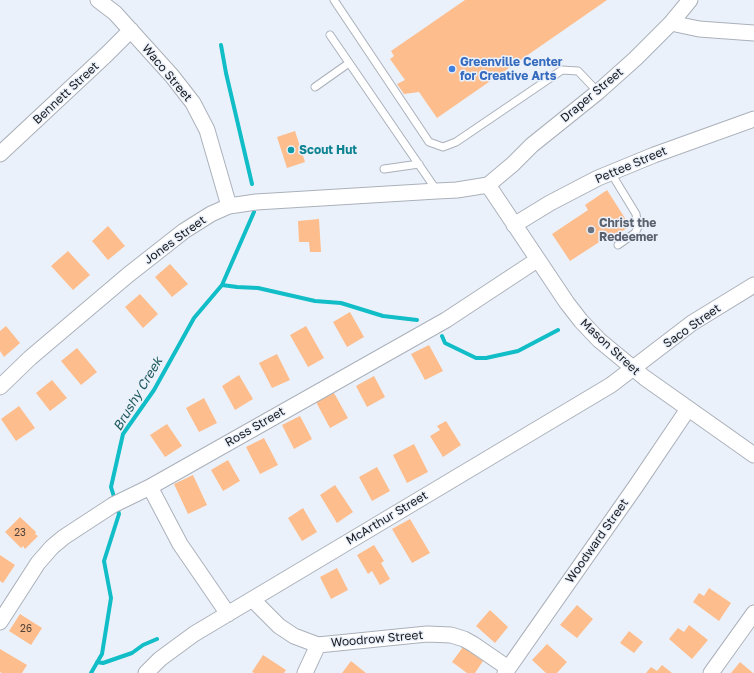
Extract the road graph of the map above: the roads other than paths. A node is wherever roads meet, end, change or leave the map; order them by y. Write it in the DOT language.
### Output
graph roads {
  1 [pos="98,0"];
  2 [pos="334,0"];
  3 [pos="690,0"];
  4 [pos="671,23"];
  5 [pos="131,30"];
  6 [pos="754,33"];
  7 [pos="330,35"];
  8 [pos="349,63"];
  9 [pos="315,86"];
  10 [pos="598,92"];
  11 [pos="754,119"];
  12 [pos="0,154"];
  13 [pos="419,164"];
  14 [pos="384,169"];
  15 [pos="611,173"];
  16 [pos="488,185"];
  17 [pos="437,191"];
  18 [pos="229,206"];
  19 [pos="514,225"];
  20 [pos="618,245"];
  21 [pos="537,260"];
  22 [pos="754,286"];
  23 [pos="633,369"];
  24 [pos="0,387"];
  25 [pos="688,409"];
  26 [pos="752,451"];
  27 [pos="150,487"];
  28 [pos="253,600"];
  29 [pos="754,613"];
  30 [pos="228,614"];
  31 [pos="0,622"];
  32 [pos="318,645"];
  33 [pos="506,670"];
  34 [pos="146,673"];
  35 [pos="305,673"];
  36 [pos="711,673"];
  1 -- 5 [label="street, Waco Street"];
  2 -- 10 [label="lane"];
  3 -- 4 [label="street, Draper Street"];
  4 -- 6 [label="street"];
  4 -- 10 [label="street, Draper Street"];
  5 -- 12 [label="street, Bennett Street"];
  5 -- 18 [label="street, Waco Street"];
  7 -- 8 [label="lane"];
  8 -- 9 [label="lane"];
  8 -- 13 [label="lane"];
  10 -- 16 [label="street, Draper Street"];
  11 -- 15 [label="street, Pettee Street"];
  13 -- 14 [label="lane"];
  13 -- 17 [label="lane"];
  15 -- 19 [label="street, Pettee Street"];
  15 -- 20 [label="lane"];
  16 -- 17 [label="street, Jones Street"];
  16 -- 19 [label="street, Mason Street"];
  17 -- 18 [label="street, Jones Street"];
  18 -- 24 [label="street, Jones Street"];
  19 -- 21 [label="street, Mason Street"];
  21 -- 23 [label="street, Mason Street"];
  21 -- 27 [label="street, Ross Street"];
  22 -- 23 [label="street, Saco Street"];
  23 -- 25 [label="street, Mason Street"];
  23 -- 28 [label="street, McArthur Street"];
  25 -- 26 [label="street, Mason Street"];
  25 -- 33 [label="street, Woodward Street"];
  27 -- 30 [label="street"];
  27 -- 31 [label="street, Ross Street"];
  28 -- 30 [label="street, McArthur Street"];
  28 -- 32 [label="street, Woodrow Street"];
  29 -- 36 [label="street"];
  30 -- 34 [label="street, McArthur Street"];
  32 -- 33 [label="street, Woodrow Street"];
  32 -- 35 [label="street"];
}
